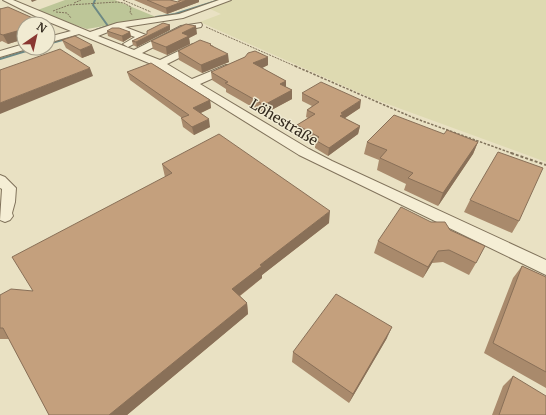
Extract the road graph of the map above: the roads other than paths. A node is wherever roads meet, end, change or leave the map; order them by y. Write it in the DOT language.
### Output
graph roads {
  1 [pos="227,0"];
  2 [pos="12,7"];
  3 [pos="162,16"];
  4 [pos="198,25"];
  5 [pos="159,28"];
  6 [pos="86,33"];
  7 [pos="110,33"];
  8 [pos="56,39"];
  9 [pos="196,46"];
  10 [pos="121,47"];
  11 [pos="16,49"];
  12 [pos="135,52"];
  13 [pos="0,54"];
  14 [pos="242,62"];
  15 [pos="160,64"];
  16 [pos="192,82"];
  17 [pos="0,180"];
  18 [pos="5,216"];
  19 [pos="546,268"];
  1 -- 3 [label="street"];
  2 -- 6 [label="street, Löhestraße"];
  3 -- 5 [label="street"];
  3 -- 6 [label="street"];
  4 -- 12 [label="street"];
  6 -- 8 [label="street"];
  6 -- 10 [label="street, Löhestraße"];
  7 -- 10 [label="street"];
  9 -- 15 [label="street"];
  10 -- 12 [label="street, Löhestraße"];
  11 -- 13 [label="street"];
  12 -- 15 [label="street, Löhestraße"];
  14 -- 16 [label="street"];
  15 -- 16 [label="street, Löhestraße"];
  16 -- 19 [label="street, Löhestraße"];
  17 -- 18 [label="street"];
}
